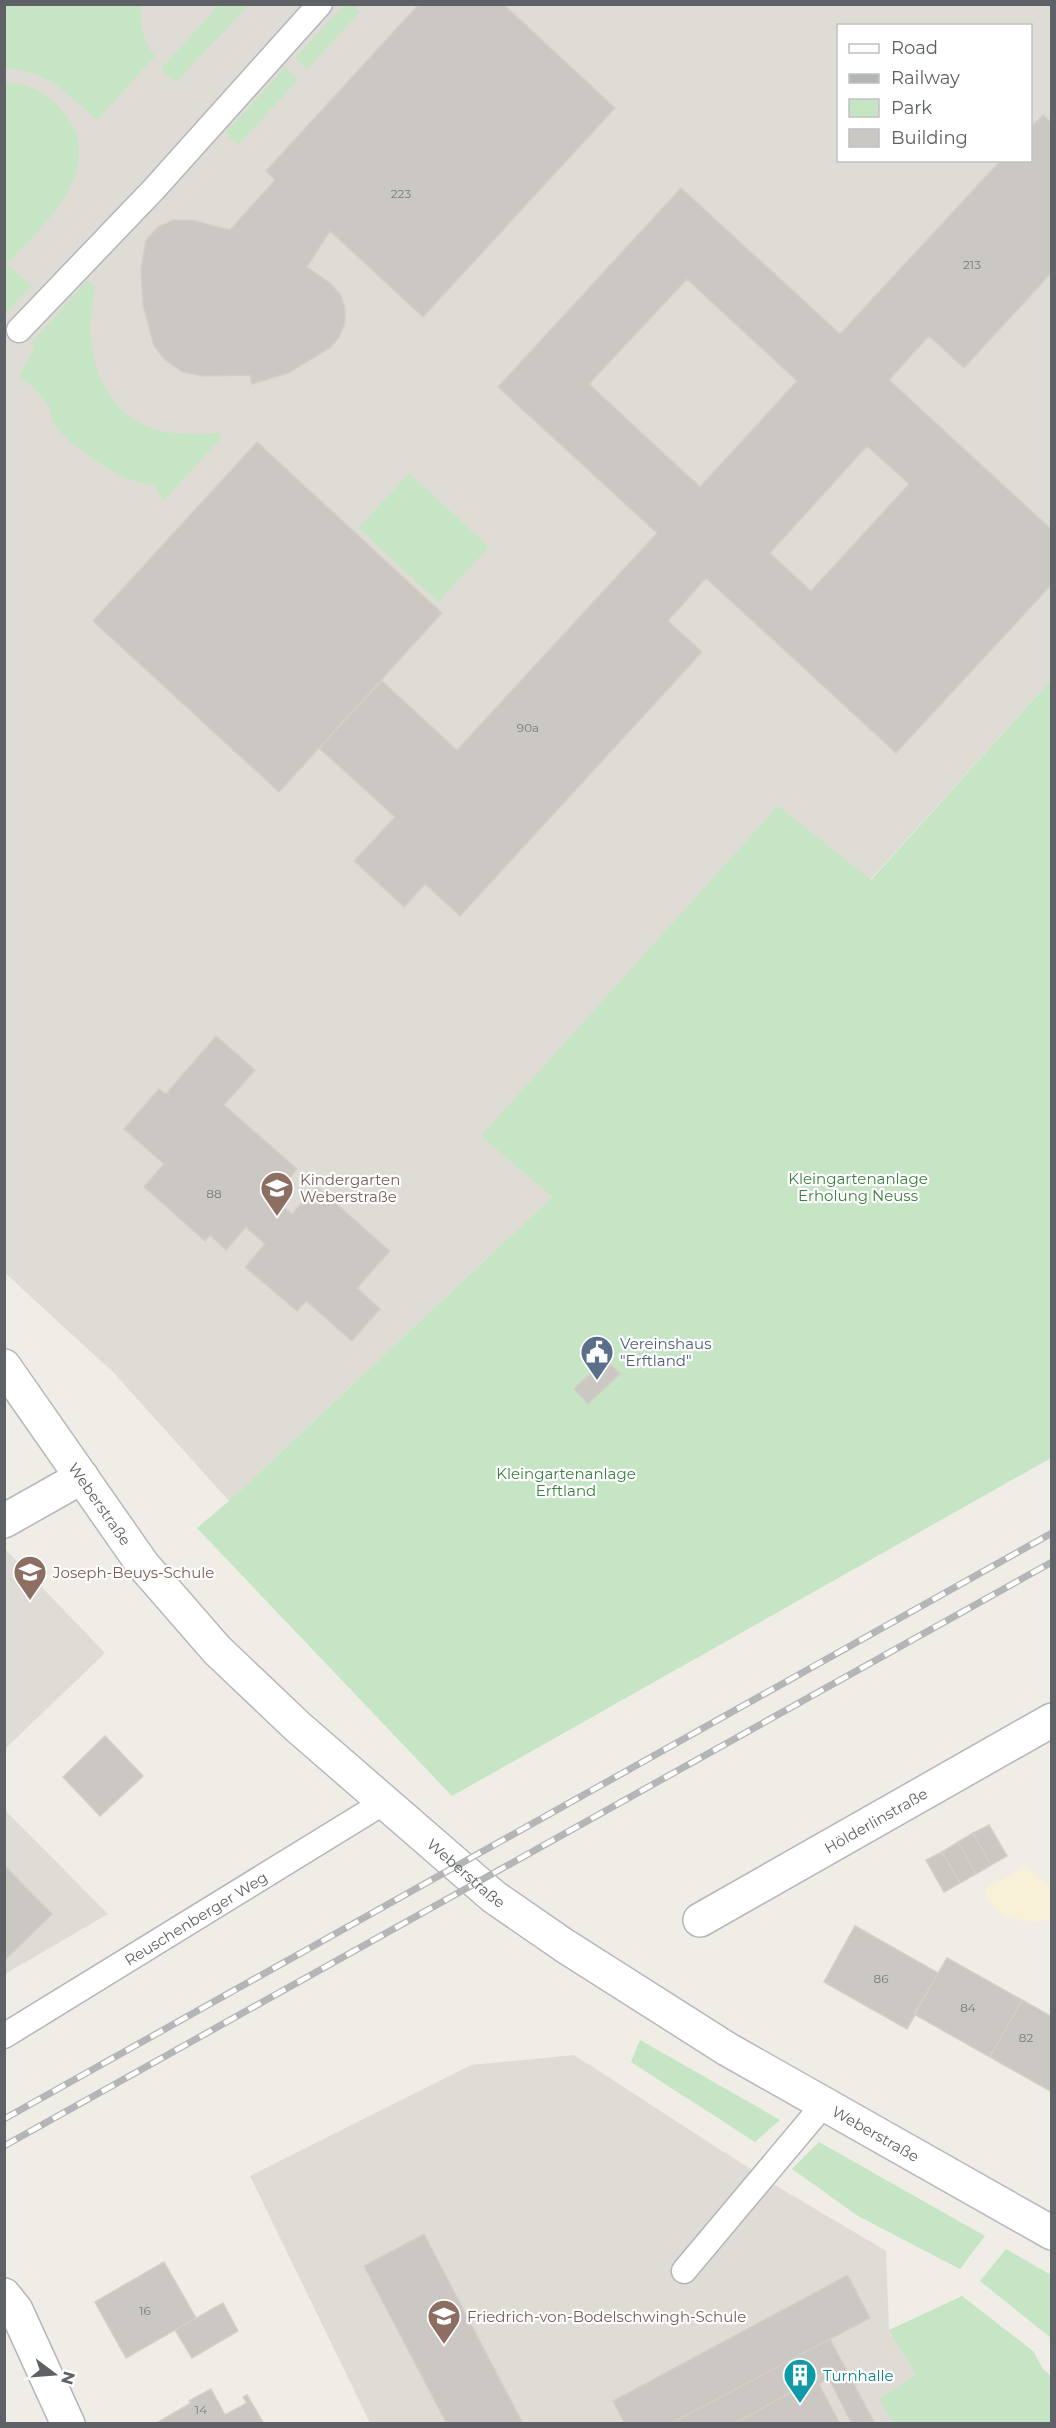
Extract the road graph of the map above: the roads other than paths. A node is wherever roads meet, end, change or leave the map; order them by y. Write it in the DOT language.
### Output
graph roads {
  1 [pos="320,4"];
  2 [pos="19,330"];
  3 [pos="4,1366"];
  4 [pos="82,1477"];
  5 [pos="4,1521"];
  6 [pos="1052,1720"];
  7 [pos="386,1801"];
  8 [pos="700,1920"];
  9 [pos="4,2036"];
  10 [pos="824,2104"];
  11 [pos="1052,2233"];
  12 [pos="684,2271"];
  13 [pos="4,2295"];
  14 [pos="68,2424"];
  1 -- 2 [label="lane"];
  3 -- 4 [label="main road, Weberstraße"];
  4 -- 5 [label="main road"];
  4 -- 7 [label="main road, Weberstraße"];
  6 -- 8 [label="main road, Hölderlinstraße"];
  7 -- 9 [label="lane, Reuschenberger Weg"];
  7 -- 10 [label="main road, Weberstraße"];
  10 -- 11 [label="main road, Weberstraße"];
  10 -- 12 [label="lane"];
  13 -- 14 [label="main road"];
}
